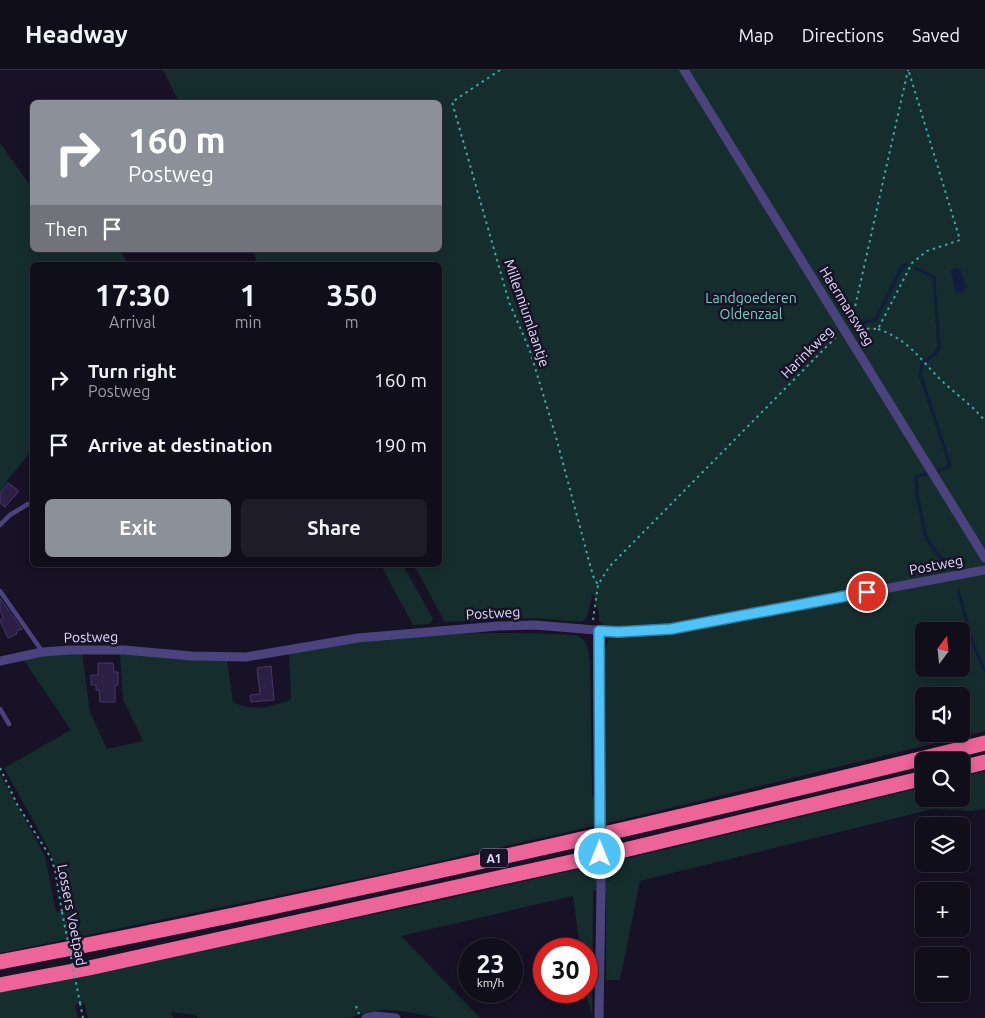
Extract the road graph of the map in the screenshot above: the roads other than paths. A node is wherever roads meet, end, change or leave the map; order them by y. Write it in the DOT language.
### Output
graph roads {
  1 [pos="684,70"];
  2 [pos="28,504"];
  3 [pos="0,526"];
  4 [pos="985,558"];
  5 [pos="985,570"];
  6 [pos="0,591"];
  7 [pos="595,631"];
  8 [pos="42,652"];
  9 [pos="0,661"];
  10 [pos="0,709"];
  11 [pos="9,724"];
  12 [pos="985,743"];
  13 [pos="985,762"];
  14 [pos="970,766"];
  15 [pos="915,780"];
  16 [pos="0,962"];
  17 [pos="0,985"];
  18 [pos="366,1018"];
  19 [pos="396,1018"];
  20 [pos="599,1018"];
  1 -- 4 [label="street, Haermansweg"];
  2 -- 3 [label="lane"];
  5 -- 7 [label="street, Postweg"];
  6 -- 8 [label="lane"];
  7 -- 8 [label="street, Postweg"];
  7 -- 20 [label="street, bridge"];
  8 -- 9 [label="street, Postweg"];
  10 -- 11 [label="lane"];
  12 -- 16 [label="highway, A1"];
  13 -- 14 [label="highway"];
  15 -- 17 [label="highway, A1"];
  18 -- 19 [label="street"];
}
